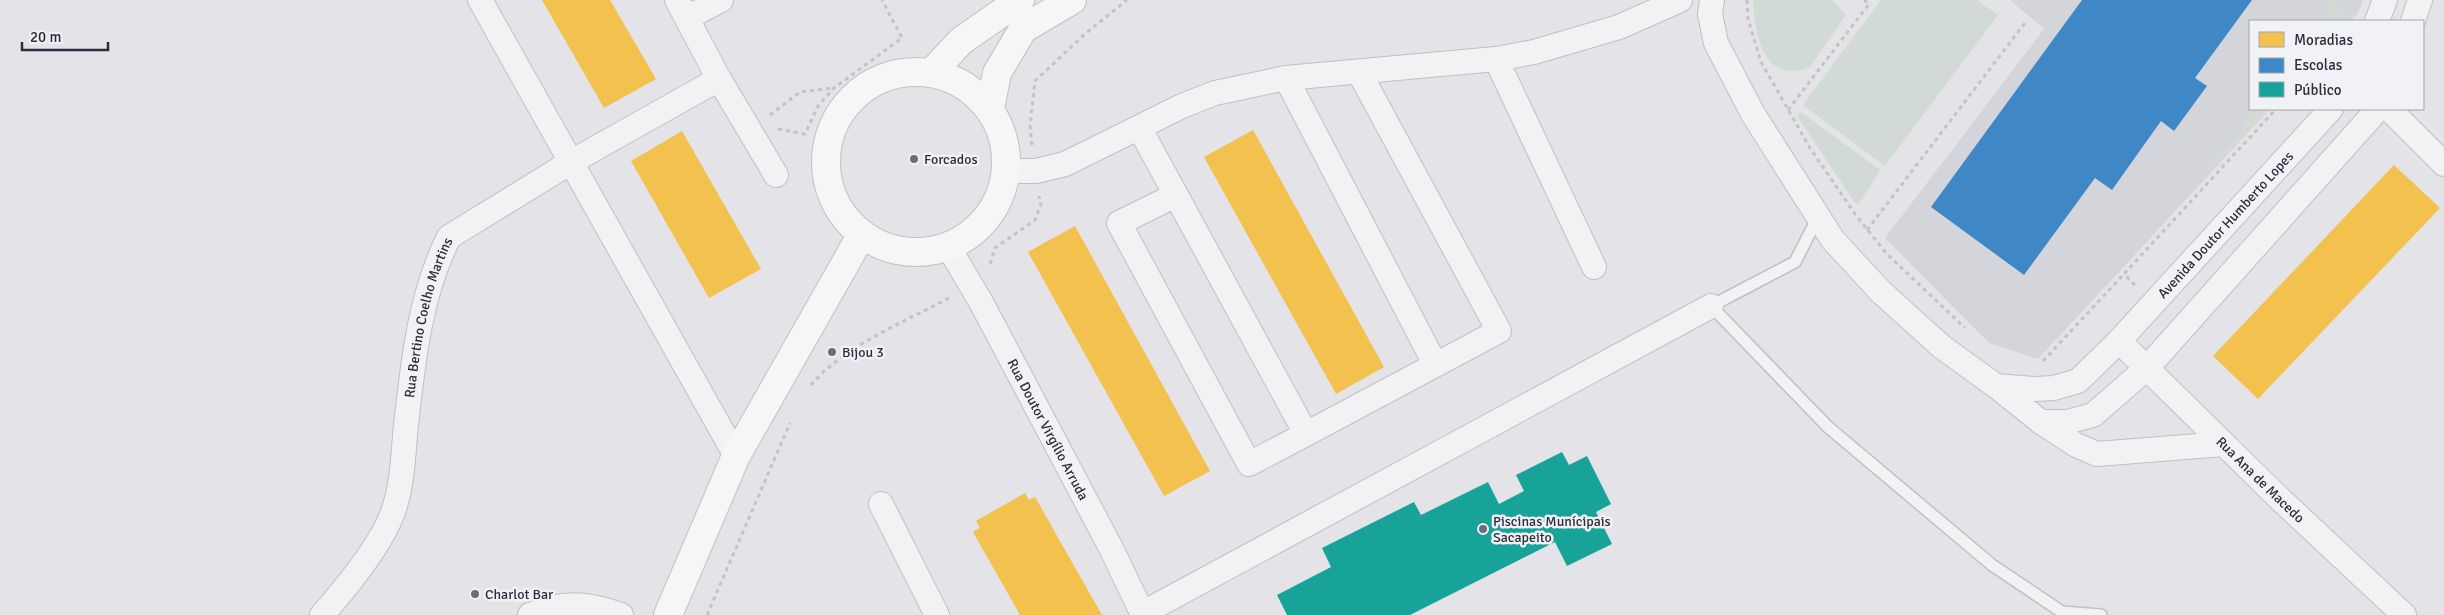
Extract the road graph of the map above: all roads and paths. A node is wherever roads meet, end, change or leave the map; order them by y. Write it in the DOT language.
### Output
graph roads {
  1 [pos="480,0"];
  2 [pos="721,0"];
  3 [pos="882,0"];
  4 [pos="1020,0"];
  5 [pos="1072,0"];
  6 [pos="1127,0"];
  7 [pos="1680,0"];
  8 [pos="1712,0"];
  9 [pos="1747,0"];
  10 [pos="1864,0"];
  11 [pos="2385,0"];
  12 [pos="2420,0"];
  13 [pos="682,9"];
  14 [pos="2377,20"];
  15 [pos="2413,20"];
  16 [pos="2025,23"];
  17 [pos="1496,59"];
  18 [pos="932,72"];
  19 [pos="1359,72"];
  20 [pos="1286,78"];
  21 [pos="719,79"];
  22 [pos="834,88"];
  23 [pos="990,109"];
  24 [pos="1788,110"];
  25 [pos="2275,110"];
  26 [pos="2330,110"];
  27 [pos="2377,110"];
  28 [pos="2390,110"];
  29 [pos="748,128"];
  30 [pos="1140,129"];
  31 [pos="805,134"];
  32 [pos="571,162"];
  33 [pos="2444,164"];
  34 [pos="1036,170"];
  35 [pos="1007,171"];
  36 [pos="776,175"];
  37 [pos="1176,195"];
  38 [pos="1818,217"];
  39 [pos="1867,230"];
  40 [pos="862,234"];
  41 [pos="948,246"];
  42 [pos="1594,267"];
  43 [pos="2124,274"];
  44 [pos="971,286"];
  45 [pos="2139,289"];
  46 [pos="1711,306"];
  47 [pos="1968,331"];
  48 [pos="2119,341"];
  49 [pos="2051,361"];
  50 [pos="2036,362"];
  51 [pos="2042,362"];
  52 [pos="1435,364"];
  53 [pos="2147,368"];
  54 [pos="1996,386"];
  55 [pos="806,390"];
  56 [pos="794,414"];
  57 [pos="2041,422"];
  58 [pos="1306,434"];
  59 [pos="2224,444"];
  60 [pos="736,456"];
  61 [pos="881,504"];
  62 [pos="1143,614"];
  63 [pos="322,615"];
  64 [pos="530,615"];
  65 [pos="621,615"];
  66 [pos="668,615"];
  67 [pos="707,615"];
  68 [pos="936,615"];
  69 [pos="2101,615"];
  70 [pos="2404,615"];
  1 -- 32 [label="street"];
  2 -- 13 [label="street"];
  3 -- 22 [label="path"];
  4 -- 18 [label="main road"];
  5 -- 23 [label="main road"];
  6 -- 34 [label="path"];
  7 -- 17 [label="street"];
  8 -- 38 [label="street"];
  9 -- 24 [label="path"];
  10 -- 24 [label="path"];
  11 -- 14 [label="street"];
  12 -- 15 [label="street"];
  13 -- 21 [label="street"];
  16 -- 39 [label="path"];
  17 -- 19 [label="street"];
  17 -- 42 [label="street"];
  18 -- 23 [label="main road"];
  18 -- 40 [label="main road"];
  19 -- 20 [label="street"];
  19 -- 52 [label="street"];
  20 -- 30 [label="street"];
  20 -- 52 [label="street"];
  21 -- 29 [label="street"];
  21 -- 32 [label="street, Rua Bertino Coelho Martins"];
  22 -- 29 [label="path"];
  22 -- 31 [label="path"];
  23 -- 35 [label="main road"];
  24 -- 39 [label="path"];
  25 -- 43 [label="path"];
  26 -- 48 [label="street, Avenida Doutor Humberto Lopes"];
  27 -- 53 [label="street"];
  28 -- 33 [label="street"];
  29 -- 36 [label="street"];
  30 -- 34 [label="street"];
  30 -- 37 [label="street"];
  32 -- 60 [label="street"];
  32 -- 63 [label="street, Rua Bertino Coelho Martins"];
  34 -- 35 [label="street"];
  34 -- 44 [label="path"];
  35 -- 41 [label="main road"];
  37 -- 58 [label="street"];
  37 -- 58 [label="street"];
  38 -- 46 [label="lane"];
  38 -- 54 [label="street"];
  39 -- 47 [label="path"];
  40 -- 41 [label="main road"];
  40 -- 60 [label="main road"];
  41 -- 44 [label="street, Rua Doutor Virgílio Arruda"];
  43 -- 45 [label="path"];
  43 -- 51 [label="path"];
  44 -- 55 [label="path"];
  44 -- 62 [label="street, Rua Doutor Virgílio Arruda"];
  46 -- 62 [label="street"];
  46 -- 69 [label="lane"];
  48 -- 53 [label="street, Rua Ana de Macedo"];
  48 -- 54 [label="street, Avenida Doutor Humberto Lopes"];
  49 -- 51 [label="path"];
  50 -- 51 [label="path"];
  52 -- 58 [label="street"];
  53 -- 57 [label="street"];
  53 -- 59 [label="street, Rua Ana de Macedo"];
  54 -- 57 [label="street"];
  56 -- 67 [label="path"];
  57 -- 59 [label="street"];
  59 -- 70 [label="street, Rua Ana de Macedo"];
  60 -- 66 [label="main road"];
  61 -- 68 [label="street"];
  64 -- 65 [label="street"];
}
